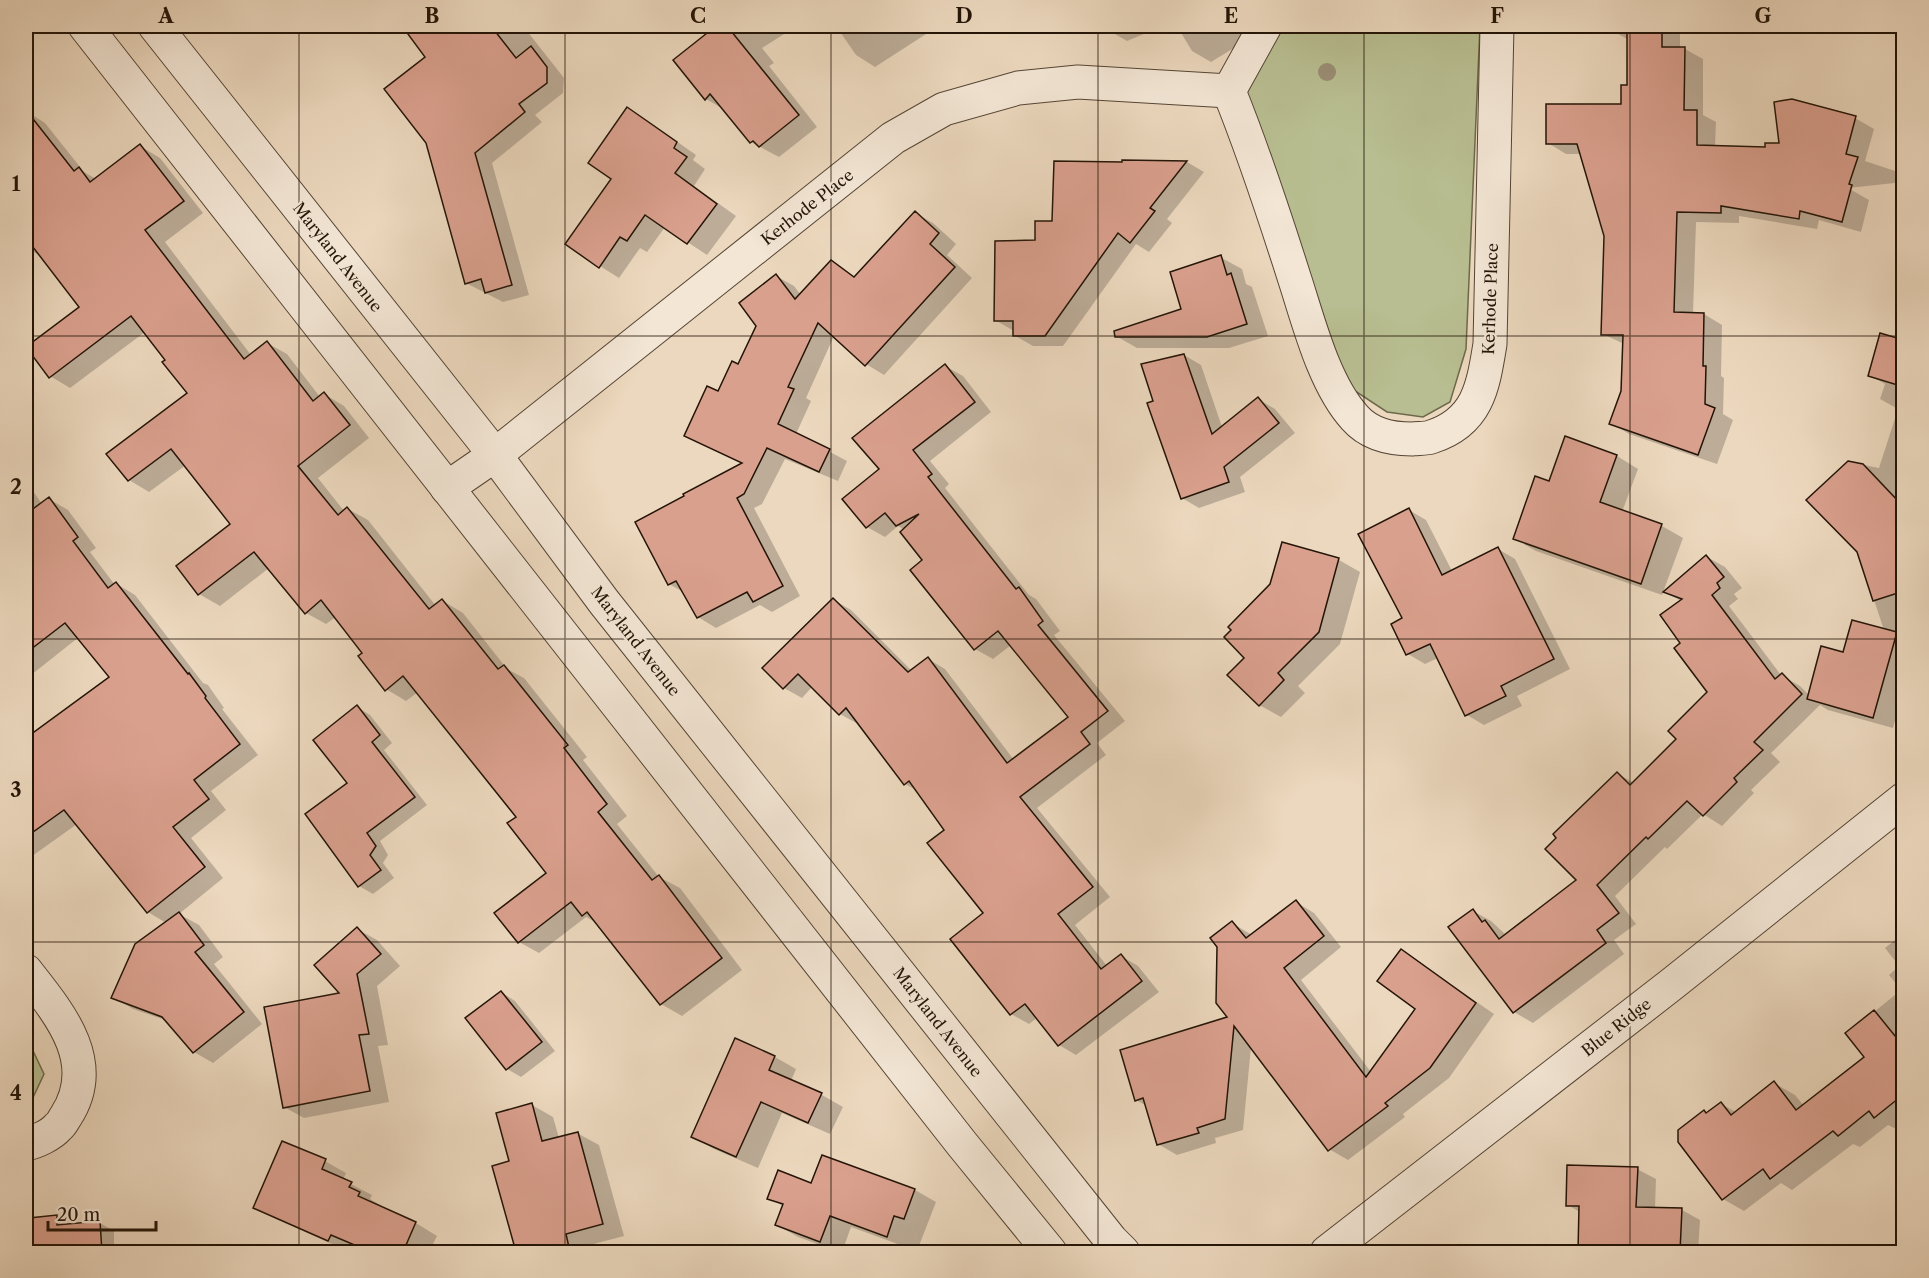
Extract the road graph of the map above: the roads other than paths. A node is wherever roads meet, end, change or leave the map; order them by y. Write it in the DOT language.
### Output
graph roads {
  1 [pos="85,26"];
  2 [pos="154,26"];
  3 [pos="1265,26"];
  4 [pos="1497,26"];
  5 [pos="1229,91"];
  6 [pos="495,455"];
  7 [pos="447,488"];
  8 [pos="1904,800"];
  9 [pos="26,971"];
  10 [pos="26,1144"];
  11 [pos="1110,1248"];
  12 [pos="1050,1252"];
  13 [pos="1327,1252"];
  1 -- 7 [label="street"];
  2 -- 6 [label="street, Maryland Avenue"];
  3 -- 5 [label="street"];
  4 -- 5 [label="street, Kerhode Place"];
  5 -- 6 [label="street, Kerhode Place"];
  6 -- 7 [label="street, Kerhode Place"];
  6 -- 11 [label="street, Maryland Avenue"];
  7 -- 12 [label="street"];
  8 -- 13 [label="street, Blue Ridge"];
  9 -- 10 [label="street"];
}
